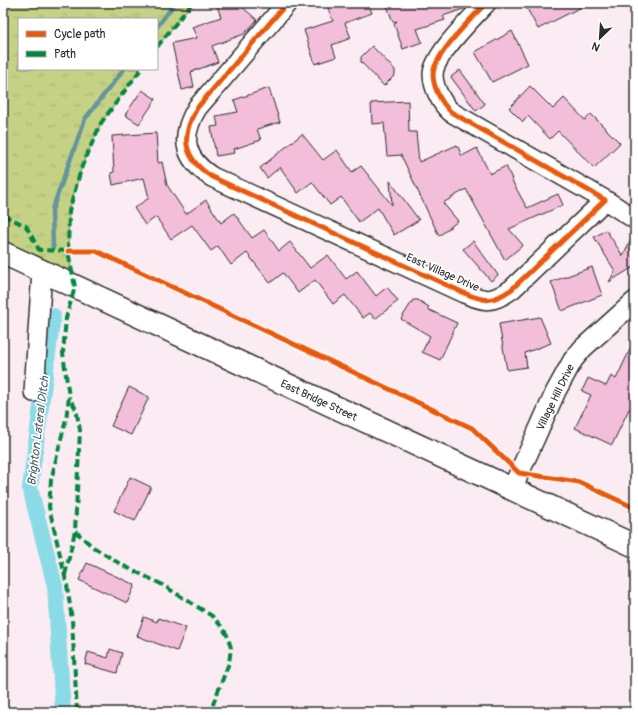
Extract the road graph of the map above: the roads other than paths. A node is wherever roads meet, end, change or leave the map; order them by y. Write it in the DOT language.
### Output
graph roads {
  1 [pos="287,3"];
  2 [pos="486,3"];
  3 [pos="605,200"];
  4 [pos="635,219"];
  5 [pos="3,254"];
  6 [pos="42,272"];
  7 [pos="635,301"];
  8 [pos="34,392"];
  9 [pos="512,489"];
  10 [pos="635,546"];
  1 -- 3 [label="street, East Village Drive"];
  2 -- 3 [label="street"];
  3 -- 4 [label="street"];
  5 -- 6 [label="main road, East Bridge Street"];
  6 -- 8 [label="street"];
  6 -- 9 [label="main road, East Bridge Street"];
  7 -- 9 [label="street, Village Hill Drive"];
  9 -- 10 [label="main road, East Bridge Street"];
}
